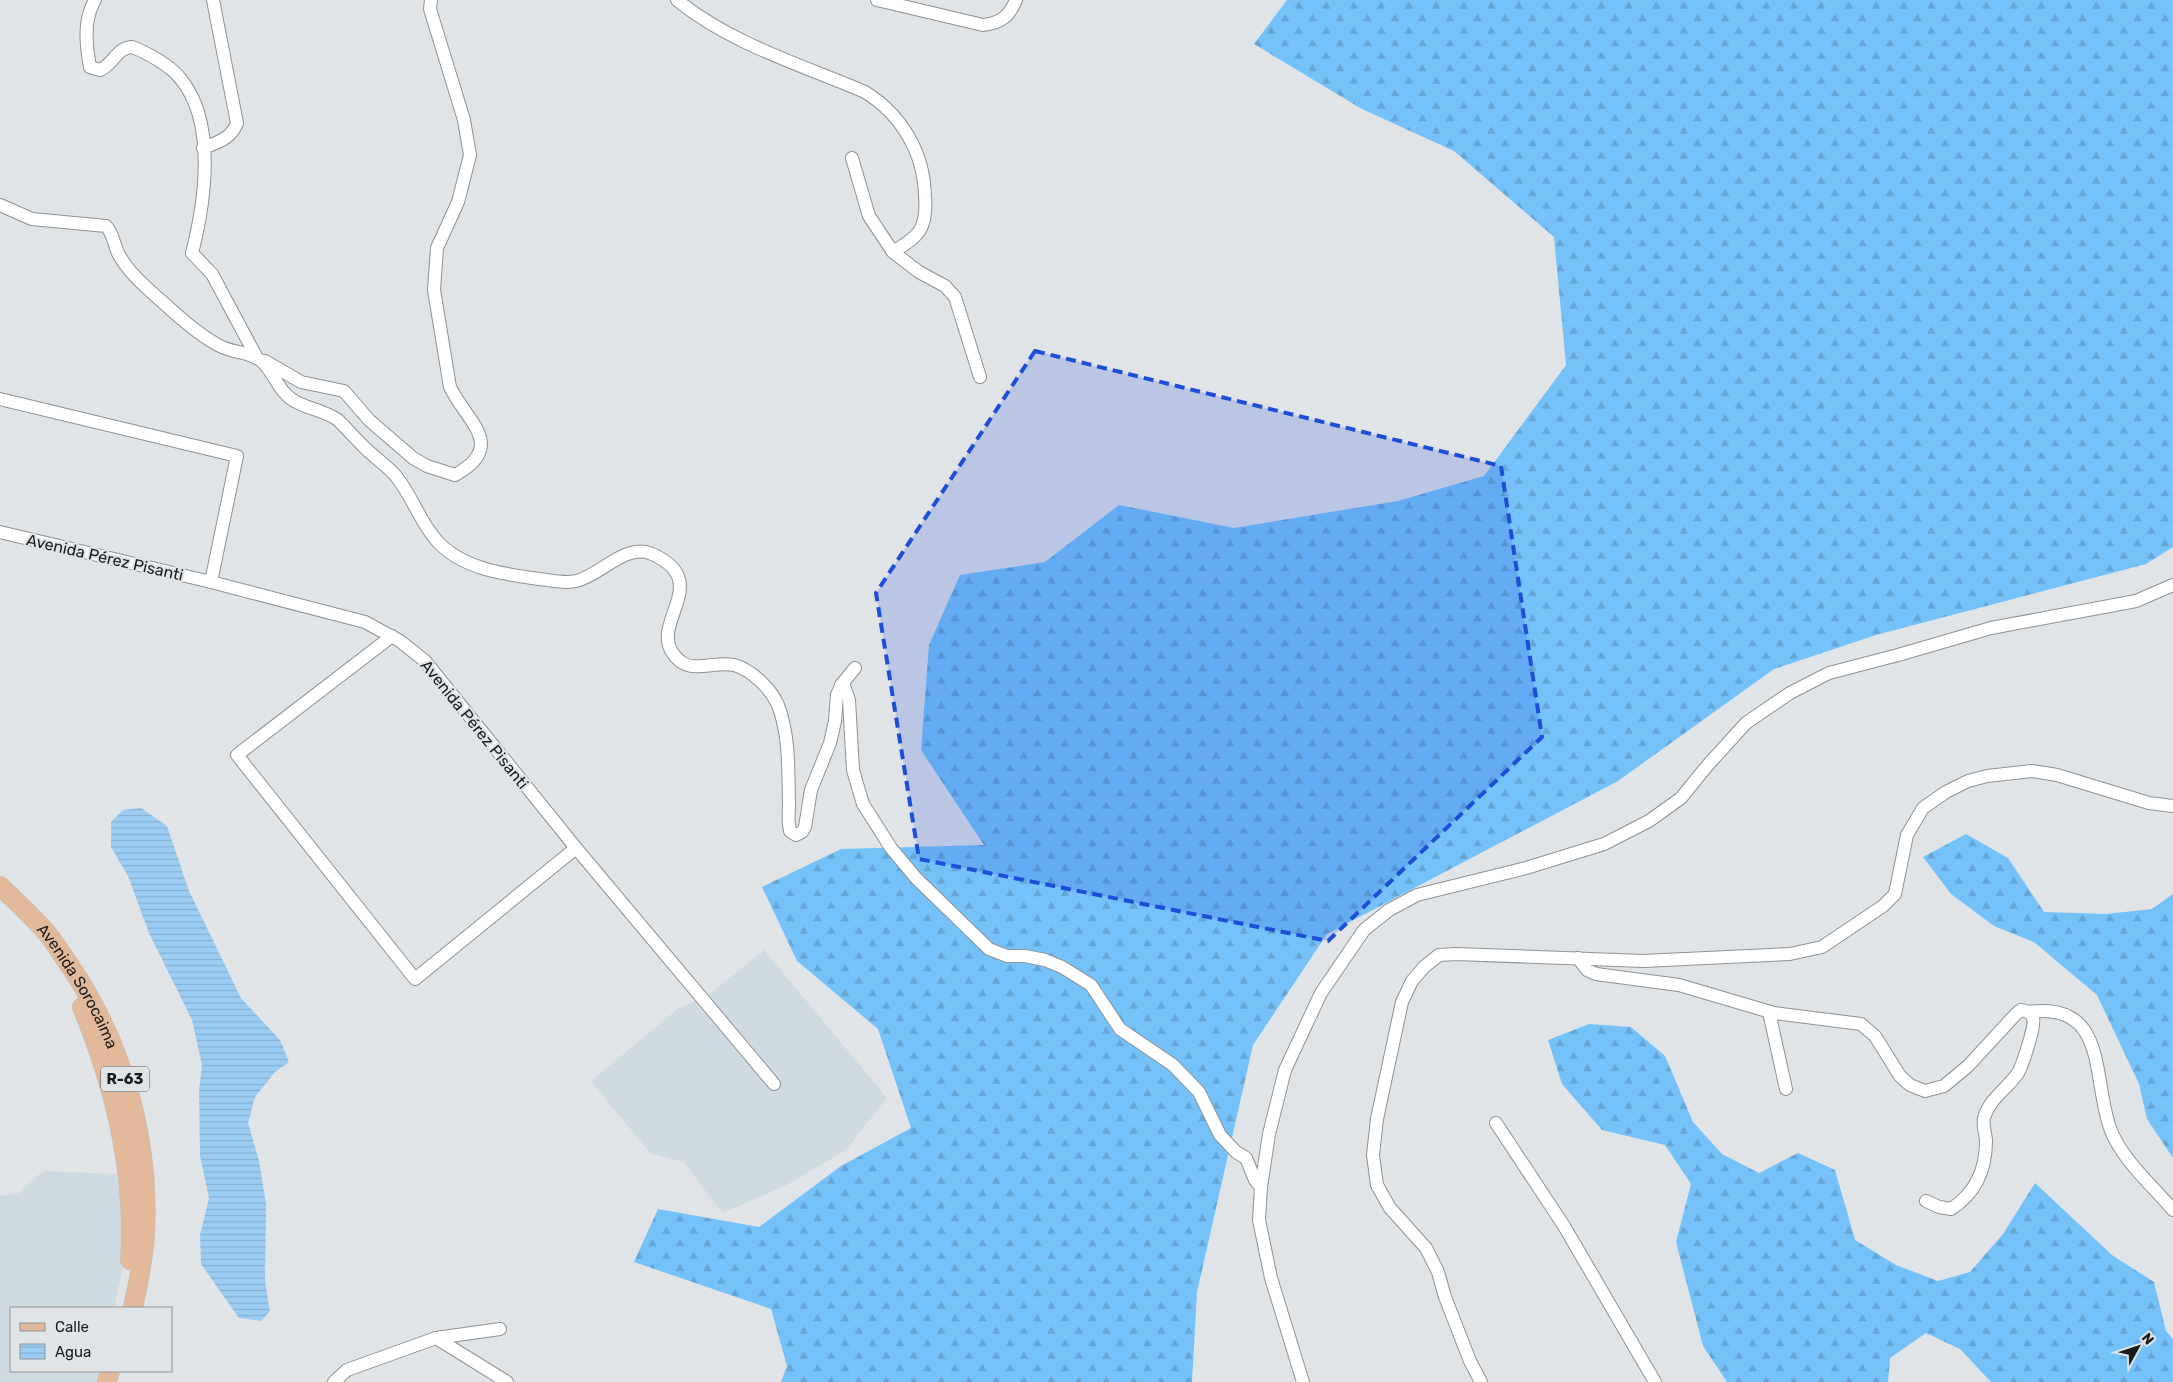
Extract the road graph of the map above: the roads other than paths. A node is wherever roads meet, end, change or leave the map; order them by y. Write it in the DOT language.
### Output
graph roads {
  1 [pos="95,0"];
  2 [pos="213,0"];
  3 [pos="431,0"];
  4 [pos="678,0"];
  5 [pos="877,0"];
  6 [pos="1016,0"];
  7 [pos="203,148"];
  8 [pos="852,158"];
  9 [pos="0,205"];
  10 [pos="893,252"];
  11 [pos="258,358"];
  12 [pos="980,378"];
  13 [pos="0,399"];
  14 [pos="0,532"];
  15 [pos="211,582"];
  16 [pos="2173,585"];
  17 [pos="392,636"];
  18 [pos="855,668"];
  19 [pos="843,683"];
  20 [pos="2173,806"];
  21 [pos="576,848"];
  22 [pos="0,886"];
  23 [pos="0,900"];
  24 [pos="18,909"];
  25 [pos="1578,958"];
  26 [pos="1769,1012"];
  27 [pos="2028,1012"];
  28 [pos="774,1084"];
  29 [pos="1786,1089"];
  30 [pos="1496,1123"];
  31 [pos="1261,1186"];
  32 [pos="1926,1201"];
  33 [pos="2173,1210"];
  34 [pos="123,1307"];
  35 [pos="133,1307"];
  36 [pos="500,1329"];
  37 [pos="436,1338"];
  38 [pos="334,1382"];
  39 [pos="507,1382"];
  40 [pos="1303,1382"];
  41 [pos="1481,1382"];
  42 [pos="1655,1382"];
  1 -- 7 [label="street"];
  2 -- 7 [label="street"];
  3 -- 11 [label="street"];
  4 -- 10 [label="street"];
  5 -- 6 [label="street"];
  7 -- 11 [label="street"];
  8 -- 10 [label="street"];
  9 -- 11 [label="street"];
  10 -- 12 [label="street"];
  11 -- 19 [label="street"];
  13 -- 15 [label="street"];
  14 -- 15 [label="street, Avenida Pérez Pisanti"];
  15 -- 17 [label="street, Avenida Pérez Pisanti"];
  16 -- 31 [label="street"];
  17 -- 21 [label="street, Avenida Pérez Pisanti"];
  17 -- 21 [label="street"];
  18 -- 19 [label="street"];
  19 -- 31 [label="street"];
  20 -- 25 [label="street"];
  21 -- 28 [label="street, Avenida Pérez Pisanti"];
  22 -- 24 [label="main road, Avenida Sorocaima / R-63"];
  23 -- 24 [label="main road, Avenida Sorocaima / R-63"];
  24 -- 34 [label="main road, Avenida Sorocaima / R-63"];
  24 -- 35 [label="main road, Avenida Sorocaima / R-63"];
  25 -- 26 [label="street"];
  25 -- 41 [label="street"];
  26 -- 27 [label="street"];
  26 -- 29 [label="street"];
  27 -- 32 [label="street"];
  27 -- 33 [label="street"];
  30 -- 42 [label="street"];
  31 -- 40 [label="street"];
  36 -- 37 [label="street"];
  37 -- 38 [label="street"];
  37 -- 39 [label="street"];
}
